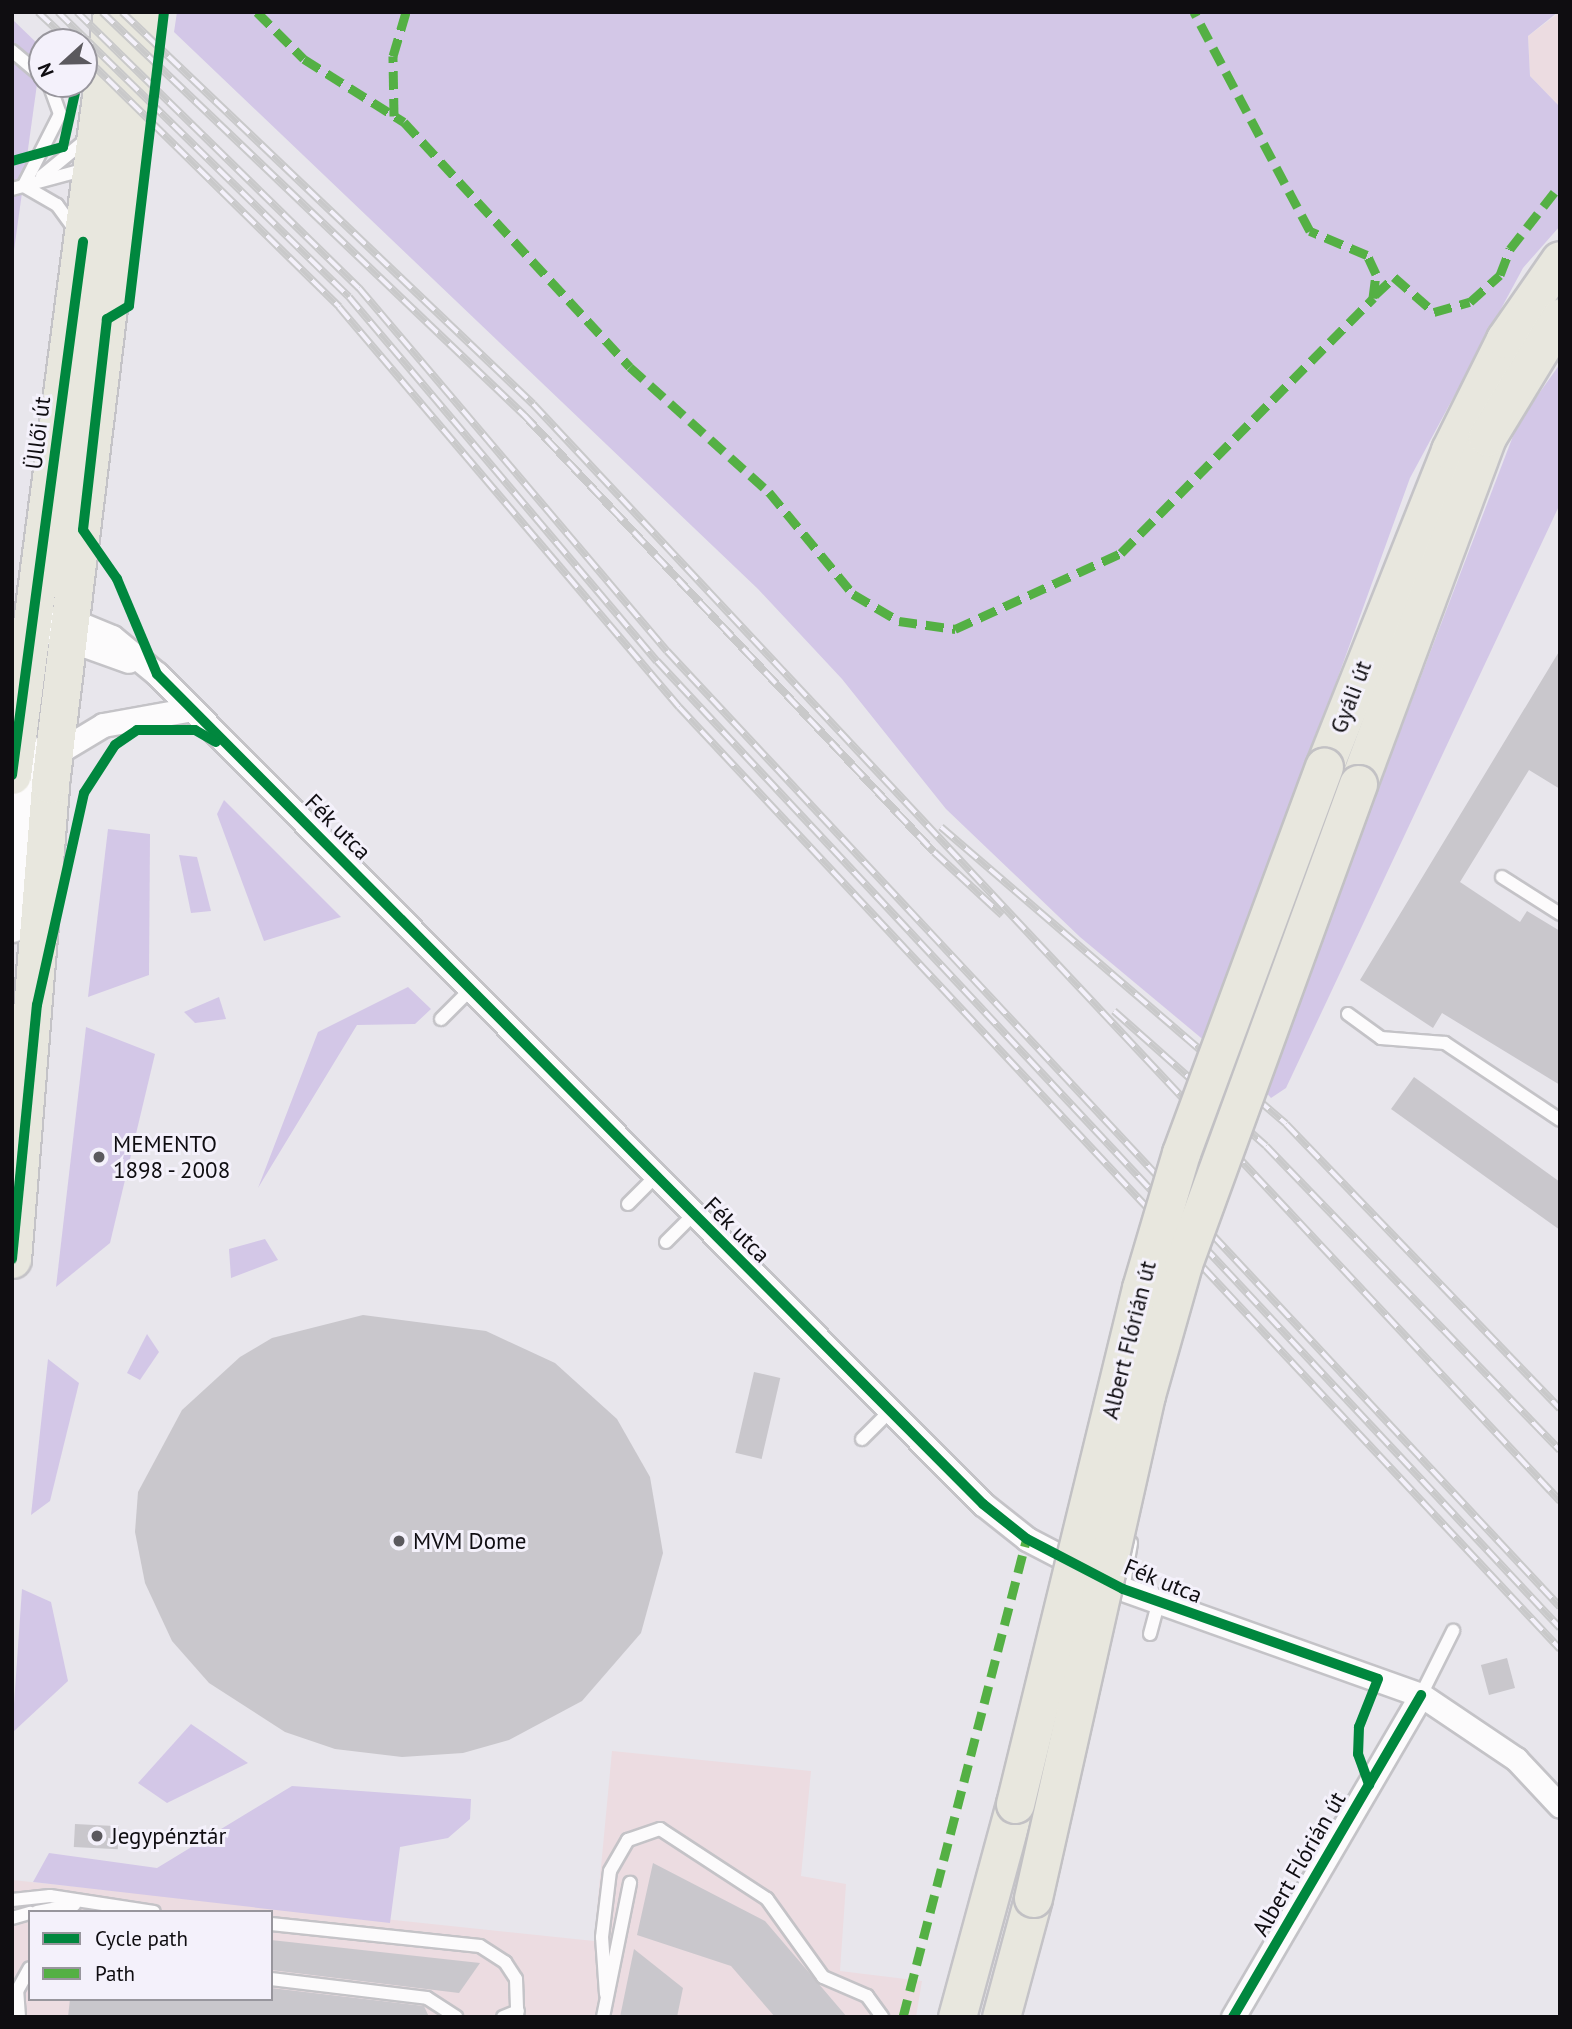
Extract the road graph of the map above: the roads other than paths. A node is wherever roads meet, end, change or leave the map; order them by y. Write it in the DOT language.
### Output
graph roads {
  1 [pos="112,12"];
  2 [pos="144,12"];
  3 [pos="12,51"];
  4 [pos="28,64"];
  5 [pos="54,98"];
  6 [pos="97,129"];
  7 [pos="109,162"];
  8 [pos="18,187"];
  9 [pos="83,242"];
  10 [pos="1560,260"];
  11 [pos="1560,317"];
  12 [pos="35,623"];
  13 [pos="72,632"];
  14 [pos="192,709"];
  15 [pos="24,712"];
  16 [pos="52,769"];
  17 [pos="12,775"];
  18 [pos="1502,877"];
  19 [pos="1560,914"];
  20 [pos="12,925"];
  21 [pos="12,951"];
  22 [pos="470,990"];
  23 [pos="1348,1014"];
  24 [pos="441,1019"];
  25 [pos="1560,1121"];
  26 [pos="1181,1153"];
  27 [pos="655,1177"];
  28 [pos="1215,1180"];
  29 [pos="628,1204"];
  30 [pos="693,1215"];
  31 [pos="666,1242"];
  32 [pos="12,1259"];
  33 [pos="888,1412"];
  34 [pos="862,1439"];
  35 [pos="1131,1543"];
  36 [pos="1123,1590"];
  37 [pos="1158,1604"];
  38 [pos="1453,1631"];
  39 [pos="1150,1634"];
  40 [pos="1421,1695"];
  41 [pos="1560,1806"];
  42 [pos="631,1883"];
  43 [pos="12,1900"];
  44 [pos="82,1904"];
  45 [pos="48,1910"];
  46 [pos="136,1910"];
  47 [pos="273,1924"];
  48 [pos="28,1972"];
  49 [pos="273,1979"];
  50 [pos="606,1994"];
  51 [pos="518,2014"];
  52 [pos="19,2017"];
  53 [pos="456,2017"];
  54 [pos="503,2017"];
  55 [pos="603,2017"];
  56 [pos="882,2017"];
  57 [pos="957,2017"];
  58 [pos="1000,2017"];
  59 [pos="1233,2017"];
  1 -- 6 [label="main road, Üllői út"];
  2 -- 7 [label="main road, Üllői út"];
  3 -- 4 [label="lane"];
  5 -- 8 [label="lane"];
  6 -- 7 [label="main road, Üllői út"];
  6 -- 8 [label="lane"];
  7 -- 8 [label="lane"];
  7 -- 9 [label="main road, Üllői út"];
  7 -- 13 [label="main road, Üllői út"];
  8 -- 9 [label="lane"];
  9 -- 12 [label="main road, Üllői út"];
  10 -- 26 [label="main road, Gyáli út, bridge"];
  11 -- 28 [label="main road, Gyáli út, bridge"];
  12 -- 13 [label="street, Fék utca"];
  12 -- 15 [label="main road, Üllői út"];
  13 -- 14 [label="street, Fék utca"];
  13 -- 16 [label="main road, Üllői út"];
  14 -- 16 [label="street"];
  14 -- 22 [label="street, Fék utca"];
  15 -- 17 [label="main road"];
  15 -- 20 [label="main road, Üllői út"];
  16 -- 21 [label="main road, Üllői út"];
  16 -- 32 [label="main road"];
  18 -- 19 [label="lane"];
  22 -- 24 [label="lane"];
  22 -- 27 [label="street, Fék utca"];
  23 -- 25 [label="lane"];
  26 -- 57 [label="main road, Albert Flórián út, bridge"];
  27 -- 29 [label="lane"];
  27 -- 30 [label="street, Fék utca"];
  28 -- 58 [label="main road, Albert Flórián út, bridge"];
  30 -- 31 [label="lane"];
  30 -- 33 [label="street, Fék utca"];
  33 -- 34 [label="lane"];
  33 -- 36 [label="street, Fék utca"];
  35 -- 36 [label="lane"];
  36 -- 37 [label="street, Fék utca"];
  37 -- 39 [label="lane"];
  37 -- 40 [label="street, Fék utca"];
  38 -- 40 [label="lane"];
  40 -- 41 [label="street, Fék utca"];
  40 -- 59 [label="street, Albert Flórián út"];
  42 -- 50 [label="lane"];
  43 -- 44 [label="lane"];
  44 -- 45 [label="lane"];
  44 -- 46 [label="lane"];
  47 -- 51 [label="lane"];
  48 -- 52 [label="lane"];
  49 -- 53 [label="lane"];
  50 -- 55 [label="lane"];
  50 -- 56 [label="lane"];
  51 -- 54 [label="lane"];
}
